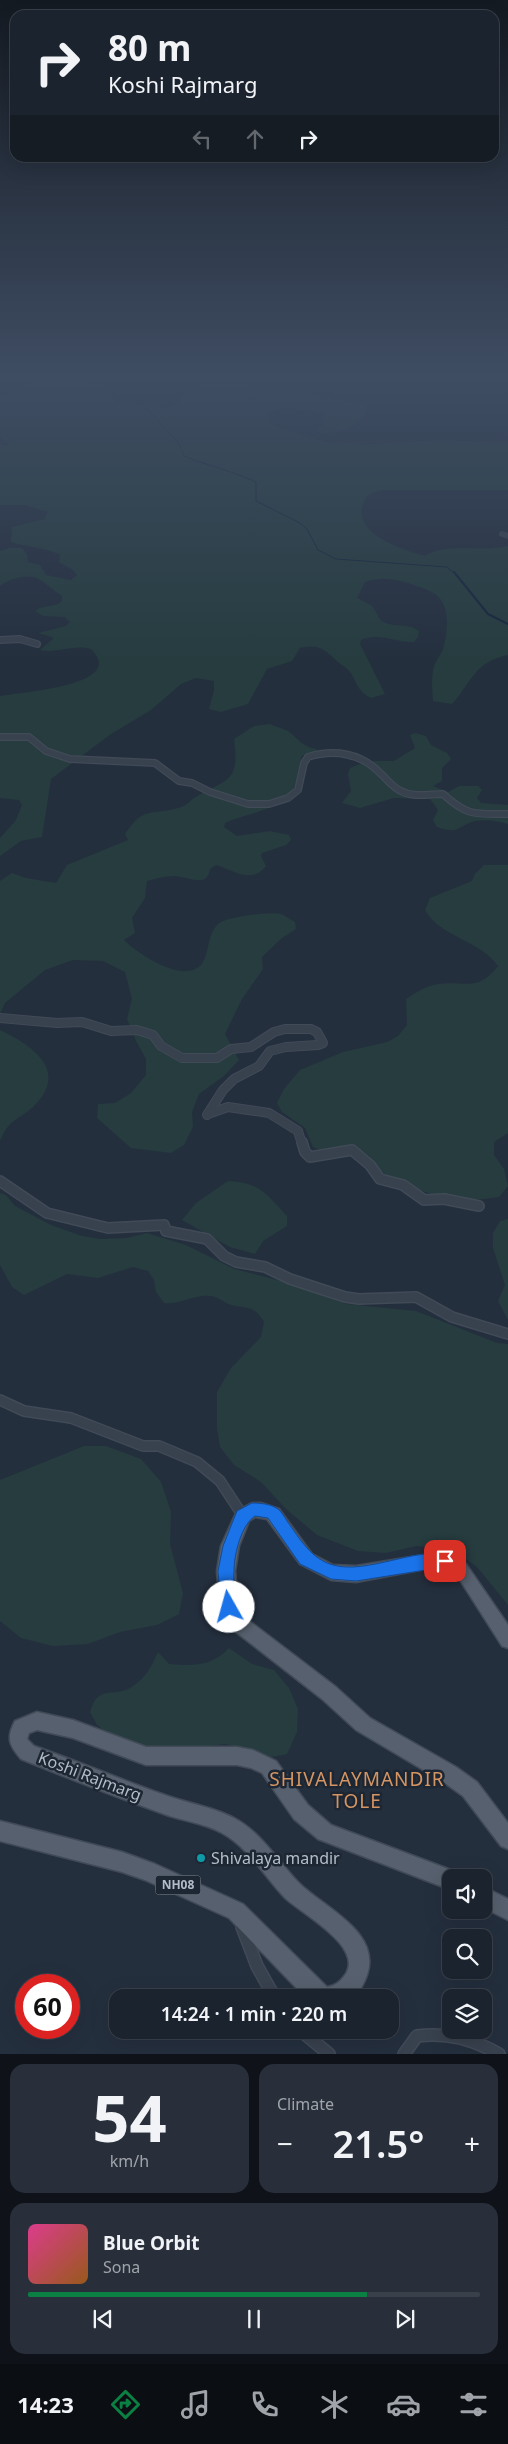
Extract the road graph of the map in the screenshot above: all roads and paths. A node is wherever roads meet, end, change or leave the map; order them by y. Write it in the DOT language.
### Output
graph roads {
  1 [pos="0,640"];
  2 [pos="37,644"];
  3 [pos="0,737"];
  4 [pos="508,814"];
  5 [pos="0,1018"];
  6 [pos="0,1181"];
  7 [pos="479,1206"];
  8 [pos="508,1334"];
  9 [pos="0,1400"];
  10 [pos="243,1516"];
  11 [pos="508,1640"];
  12 [pos="0,1831"];
  13 [pos="508,1839"];
  14 [pos="442,1877"];
  15 [pos="492,1901"];
  16 [pos="508,1910"];
  17 [pos="236,1911"];
  18 [pos="271,1989"];
  19 [pos="312,1989"];
  20 [pos="347,1989"];
  21 [pos="311,2039"];
  22 [pos="329,2054"];
  23 [pos="404,2054"];
  24 [pos="499,2054"];
  1 -- 2 [label="street"];
  3 -- 4 [label="street"];
  5 -- 7 [label="street"];
  6 -- 8 [label="street"];
  9 -- 10 [label="street"];
  10 -- 11 [label="main road"];
  10 -- 13 [label="main road"];
  12 -- 17 [label="main road, Koshi Rajmarg / NH08"];
  14 -- 20 [label="main road, Koshi Rajmarg / NH08"];
  15 -- 16 [label="main road"];
  17 -- 18 [label="street"];
  17 -- 19 [label="main road, Koshi Rajmarg / NH08"];
  21 -- 22 [label="street"];
  23 -- 24 [label="street"];
}
